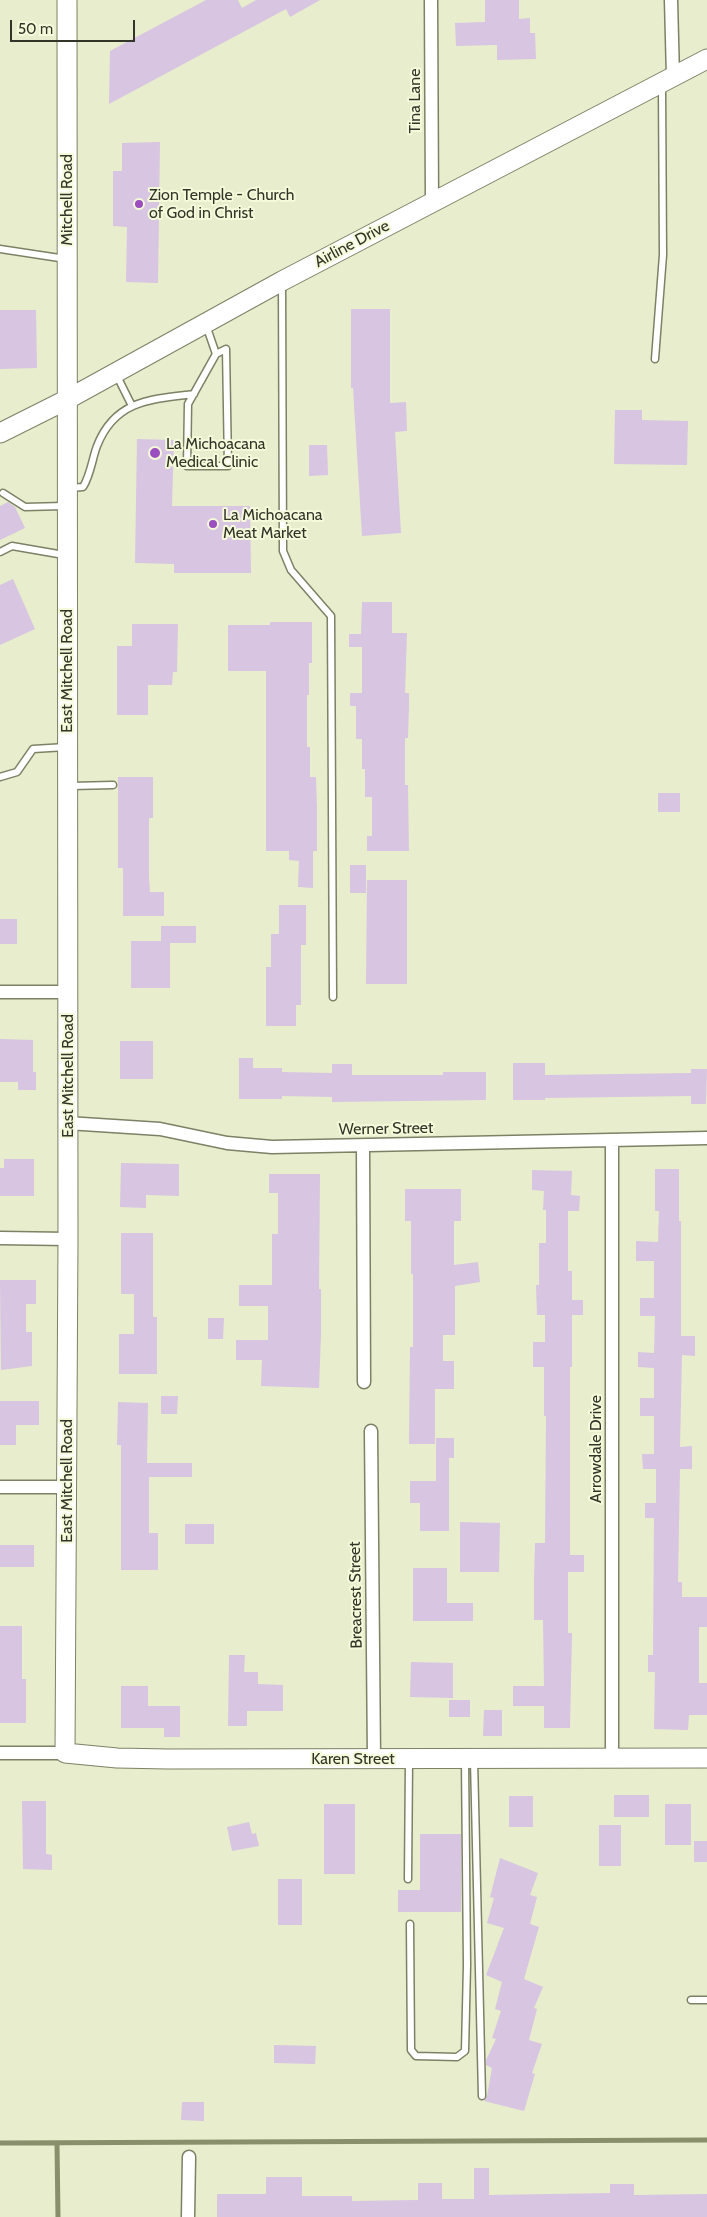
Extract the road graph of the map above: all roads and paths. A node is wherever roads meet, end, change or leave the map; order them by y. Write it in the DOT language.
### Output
graph roads {
  1 [pos="68,0"];
  2 [pos="431,0"];
  3 [pos="671,0"];
  4 [pos="707,59"];
  5 [pos="668,80"];
  6 [pos="432,202"];
  7 [pos="0,249"];
  8 [pos="67,259"];
  9 [pos="282,281"];
  10 [pos="206,324"];
  11 [pos="216,354"];
  12 [pos="655,359"];
  13 [pos="115,373"];
  14 [pos="194,394"];
  15 [pos="68,399"];
  16 [pos="132,406"];
  17 [pos="0,434"];
  18 [pos="1,491"];
  19 [pos="68,497"];
  20 [pos="0,552"];
  21 [pos="68,555"];
  22 [pos="67,746"];
  23 [pos="0,777"];
  24 [pos="113,785"];
  25 [pos="67,786"];
  26 [pos="0,992"];
  27 [pos="68,992"];
  28 [pos="333,997"];
  29 [pos="67,1123"];
  30 [pos="707,1138"];
  31 [pos="612,1140"];
  32 [pos="363,1146"];
  33 [pos="0,1238"];
  34 [pos="68,1239"];
  35 [pos="364,1382"];
  36 [pos="371,1431"];
  37 [pos="0,1486"];
  38 [pos="67,1486"];
  39 [pos="0,1753"];
  40 [pos="65,1754"];
  41 [pos="374,1758"];
  42 [pos="409,1758"];
  43 [pos="470,1758"];
  44 [pos="612,1758"];
  45 [pos="707,1758"];
  46 [pos="408,1879"];
  47 [pos="410,1924"];
  48 [pos="691,2000"];
  49 [pos="707,2000"];
  50 [pos="482,2096"];
  51 [pos="189,2157"];
  52 [pos="188,2217"];
  1 -- 8 [label="street, Mitchell Road"];
  2 -- 6 [label="street, Tina Lane"];
  3 -- 5 [label="street"];
  4 -- 5 [label="street, Airline Drive"];
  5 -- 6 [label="street, Airline Drive"];
  5 -- 12 [label="lane"];
  6 -- 9 [label="street, Airline Drive"];
  7 -- 8 [label="lane"];
  8 -- 15 [label="street, Mitchell Road"];
  9 -- 10 [label="street, Airline Drive"];
  9 -- 28 [label="lane"];
  10 -- 11 [label="lane"];
  10 -- 13 [label="street, Airline Drive"];
  11 -- 14 [label="lane"];
  11 -- 14 [label="lane"];
  13 -- 15 [label="street, Airline Drive"];
  13 -- 16 [label="lane"];
  14 -- 16 [label="lane"];
  15 -- 17 [label="street, Airline Drive"];
  15 -- 19 [label="street, East Mitchell Road"];
  16 -- 19 [label="lane"];
  18 -- 19 [label="lane"];
  19 -- 21 [label="street, East Mitchell Road"];
  20 -- 21 [label="lane"];
  21 -- 22 [label="street, East Mitchell Road"];
  22 -- 23 [label="lane"];
  22 -- 25 [label="street, East Mitchell Road"];
  24 -- 25 [label="lane"];
  25 -- 27 [label="street, East Mitchell Road"];
  26 -- 27 [label="street"];
  27 -- 29 [label="street, East Mitchell Road"];
  29 -- 32 [label="street, Werner Street"];
  29 -- 34 [label="street, East Mitchell Road"];
  30 -- 31 [label="street, Werner Street"];
  31 -- 32 [label="street, Werner Street"];
  31 -- 44 [label="street, Arrowdale Drive"];
  32 -- 35 [label="street"];
  33 -- 34 [label="street"];
  34 -- 38 [label="street, East Mitchell Road"];
  36 -- 41 [label="street, Breacrest Street"];
  37 -- 38 [label="street"];
  38 -- 40 [label="street, East Mitchell Road"];
  39 -- 40 [label="street, Karen Street"];
  40 -- 41 [label="street, Karen Street"];
  41 -- 42 [label="street, Karen Street"];
  42 -- 43 [label="street, Karen Street"];
  42 -- 46 [label="lane"];
  43 -- 44 [label="street, Karen Street"];
  43 -- 47 [label="lane"];
  43 -- 50 [label="lane"];
  44 -- 45 [label="street, Karen Street"];
  48 -- 49 [label="lane"];
  51 -- 52 [label="street"];
}
